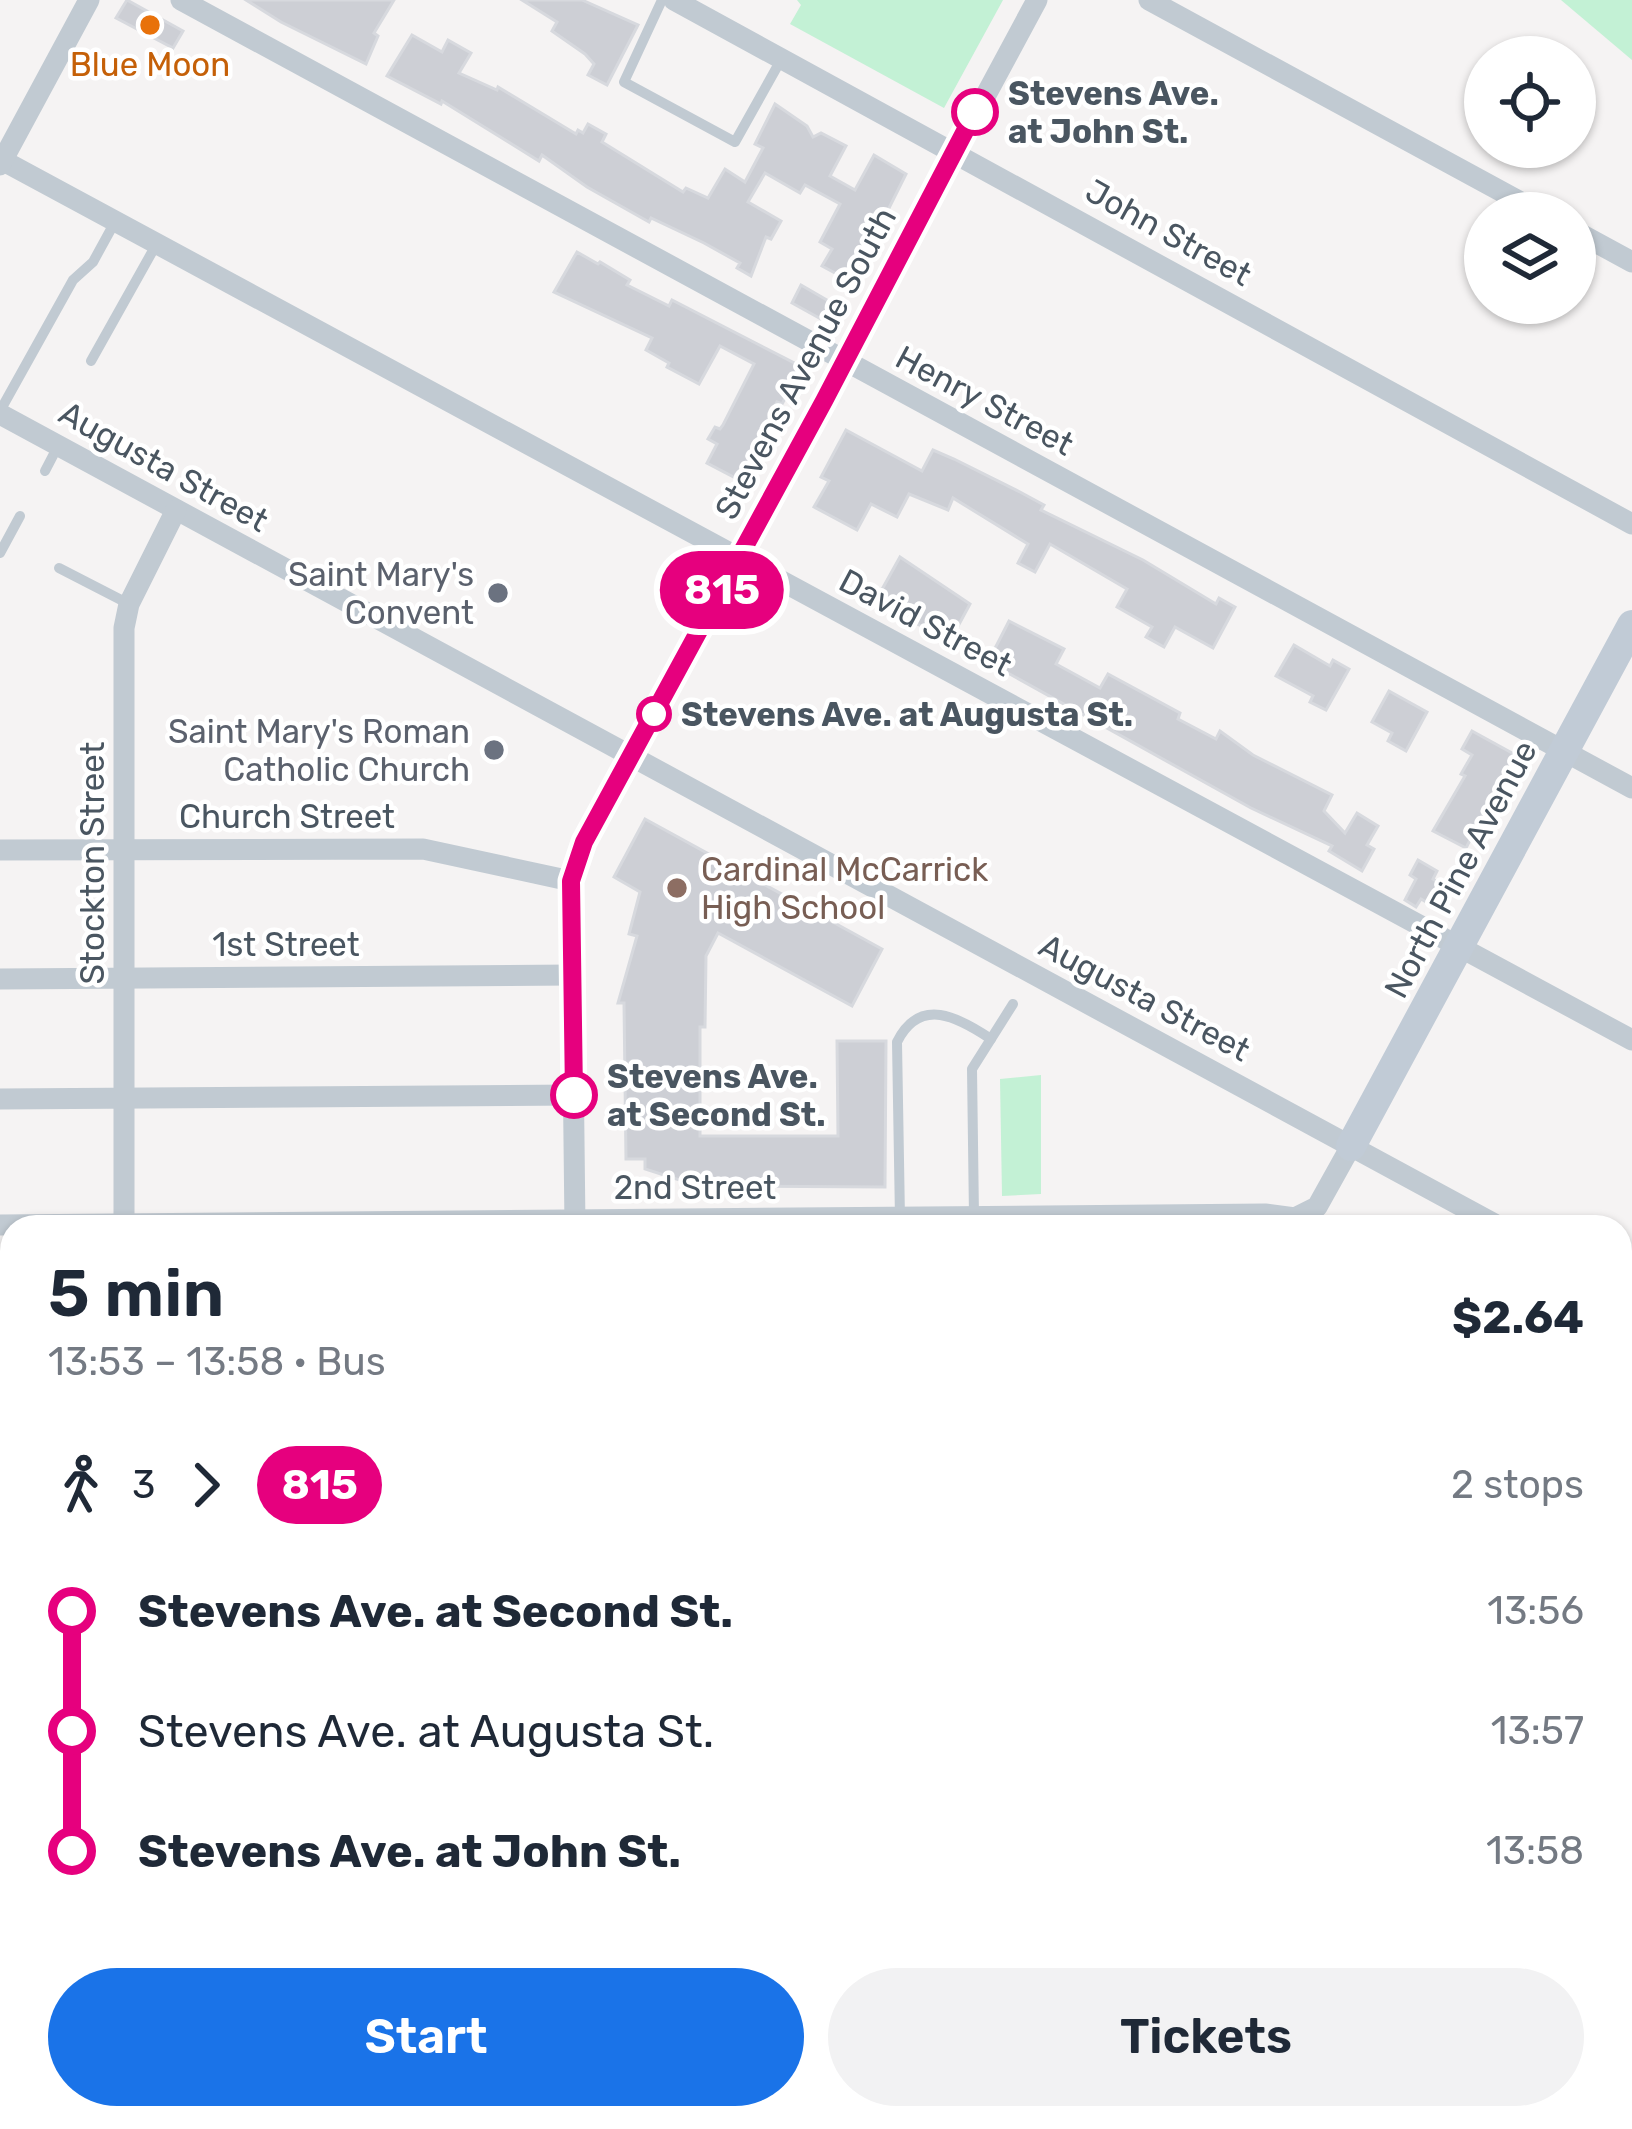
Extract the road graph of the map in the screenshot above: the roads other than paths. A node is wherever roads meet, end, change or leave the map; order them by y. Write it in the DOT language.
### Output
graph roads {
  1 [pos="89,0"];
  2 [pos="181,0"];
  3 [pos="662,0"];
  4 [pos="674,0"];
  5 [pos="1037,0"];
  6 [pos="1149,0"];
  7 [pos="782,58"];
  8 [pos="953,151"];
  9 [pos="1,161"];
  10 [pos="1502,192"];
  11 [pos="116,220"];
  12 [pos="158,242"];
  13 [pos="1596,243"];
  14 [pos="1632,262"];
  15 [pos="92,361"];
  16 [pos="845,361"];
  17 [pos="0,412"];
  18 [pos="58,446"];
  19 [pos="45,471"];
  20 [pos="176,510"];
  21 [pos="20,516"];
  22 [pos="1632,524"];
  23 [pos="0,553"];
  24 [pos="738,560"];
  25 [pos="58,568"];
  26 [pos="129,604"];
  27 [pos="1632,626"];
  28 [pos="1564,751"];
  29 [pos="630,757"];
  30 [pos="1632,788"];
  31 [pos="124,849"];
  32 [pos="0,850"];
  33 [pos="571,881"];
  34 [pos="1462,945"];
  35 [pos="573,975"];
  36 [pos="126,978"];
  37 [pos="0,979"];
  38 [pos="1013,1004"];
  39 [pos="991,1039"];
  40 [pos="1632,1040"];
  41 [pos="574,1095"];
  42 [pos="124,1097"];
  43 [pos="0,1099"];
  44 [pos="1351,1146"];
  45 [pos="124,1215"];
  46 [pos="575,1215"];
  47 [pos="899,1215"];
  48 [pos="974,1215"];
  49 [pos="1230,1215"];
  50 [pos="1272,1215"];
  51 [pos="1302,1215"];
  52 [pos="1457,1215"];
  1 -- 9 [label="street"];
  2 -- 16 [label="street, Henry Street"];
  3 -- 7 [label="lane"];
  4 -- 7 [label="street, John Street"];
  5 -- 8 [label="street, Stevens Avenue South"];
  6 -- 10 [label="street"];
  7 -- 8 [label="street, John Street"];
  8 -- 16 [label="street, Stevens Avenue South"];
  8 -- 22 [label="street, John Street"];
  9 -- 11 [label="street, David Street"];
  11 -- 12 [label="street, David Street"];
  11 -- 17 [label="lane"];
  12 -- 15 [label="lane"];
  12 -- 24 [label="street, David Street"];
  13 -- 14 [label="street"];
  16 -- 24 [label="street, Stevens Avenue South"];
  16 -- 28 [label="street, Henry Street"];
  17 -- 18 [label="street, Augusta Street"];
  18 -- 19 [label="lane"];
  18 -- 20 [label="street, Augusta Street"];
  20 -- 26 [label="street, Stockton Street"];
  20 -- 29 [label="street, Augusta Street"];
  21 -- 23 [label="lane"];
  24 -- 29 [label="street, Stevens Avenue South"];
  24 -- 34 [label="street, David Street"];
  25 -- 26 [label="lane"];
  26 -- 31 [label="street, Stockton Street"];
  27 -- 28 [label="street, North Pine Avenue"];
  28 -- 30 [label="street, Henry Street"];
  28 -- 34 [label="street, North Pine Avenue"];
  29 -- 33 [label="street, Stevens Avenue South"];
  29 -- 44 [label="street, Augusta Street"];
  31 -- 32 [label="street, Church Street"];
  31 -- 33 [label="street, Church Street"];
  31 -- 36 [label="street, Stockton Street"];
  33 -- 35 [label="street"];
  34 -- 40 [label="street, David Street"];
  34 -- 44 [label="street, North Pine Avenue"];
  35 -- 36 [label="street, 1st Street"];
  35 -- 41 [label="street"];
  36 -- 37 [label="street, 1st Street"];
  36 -- 42 [label="street, Stockton Street"];
  38 -- 39 [label="lane"];
  39 -- 47 [label="lane"];
  39 -- 48 [label="lane"];
  41 -- 42 [label="street"];
  41 -- 46 [label="street"];
  42 -- 43 [label="street"];
  42 -- 45 [label="street, Stockton Street"];
  44 -- 51 [label="street, 2nd Street"];
  44 -- 52 [label="street, Augusta Street"];
  49 -- 50 [label="street, 2nd Street"];
}
